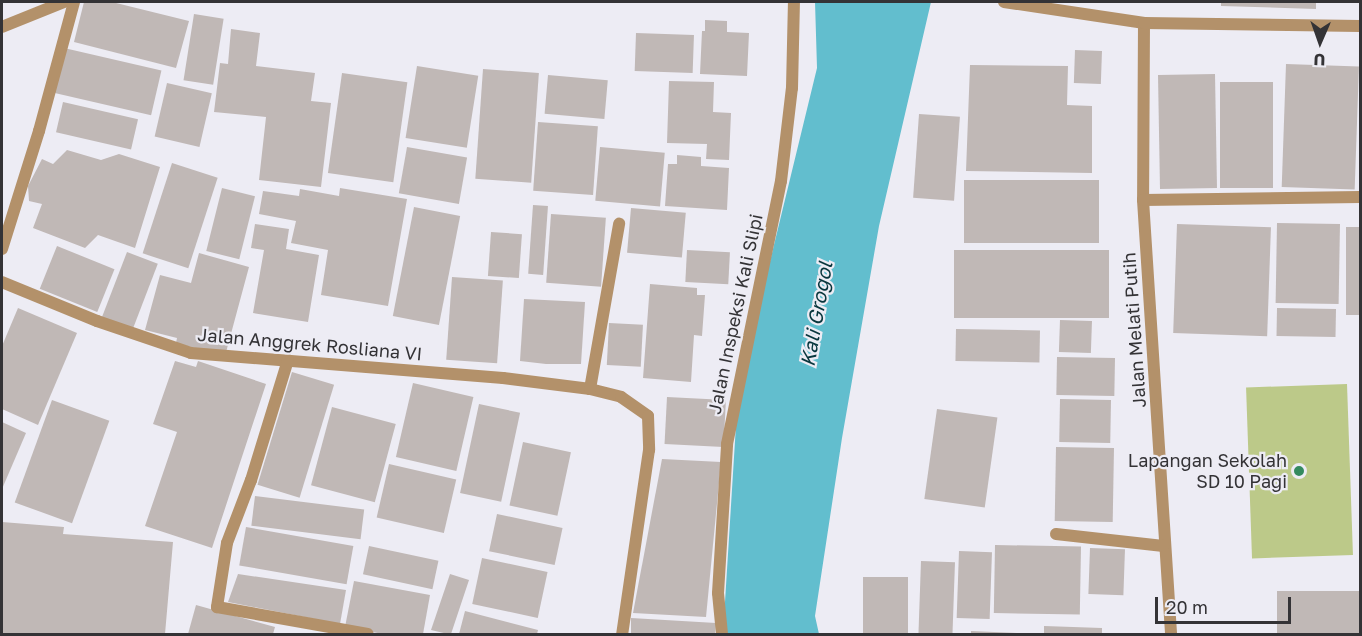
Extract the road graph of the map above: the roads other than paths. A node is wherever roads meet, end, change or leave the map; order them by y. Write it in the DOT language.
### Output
graph roads {
  1 [pos="64,2"];
  2 [pos="74,2"];
  3 [pos="794,2"];
  4 [pos="1004,2"];
  5 [pos="1144,23"];
  6 [pos="1360,26"];
  7 [pos="2,27"];
  8 [pos="1360,197"];
  9 [pos="1143,200"];
  10 [pos="620,224"];
  11 [pos="2,249"];
  12 [pos="2,282"];
  13 [pos="288,360"];
  14 [pos="590,389"];
  15 [pos="1056,534"];
  16 [pos="1163,546"];
  17 [pos="368,634"];
  18 [pos="622,634"];
  19 [pos="722,634"];
  20 [pos="1170,634"];
  1 -- 7 [label="street"];
  2 -- 11 [label="street"];
  3 -- 19 [label="street, Jalan Inspeksi Kali Slipi"];
  4 -- 5 [label="street"];
  5 -- 6 [label="street"];
  5 -- 9 [label="street, Jalan Melati Putih"];
  8 -- 9 [label="street"];
  9 -- 16 [label="street, Jalan Melati Putih"];
  10 -- 14 [label="street"];
  12 -- 13 [label="street, Jalan Anggrek Rosliana VI"];
  13 -- 14 [label="street, Jalan Anggrek Rosliana VI"];
  13 -- 17 [label="street"];
  14 -- 18 [label="street, Jalan Anggrek Rosliana VI"];
  15 -- 16 [label="street"];
  16 -- 20 [label="street, Jalan Melati Putih"];
}
